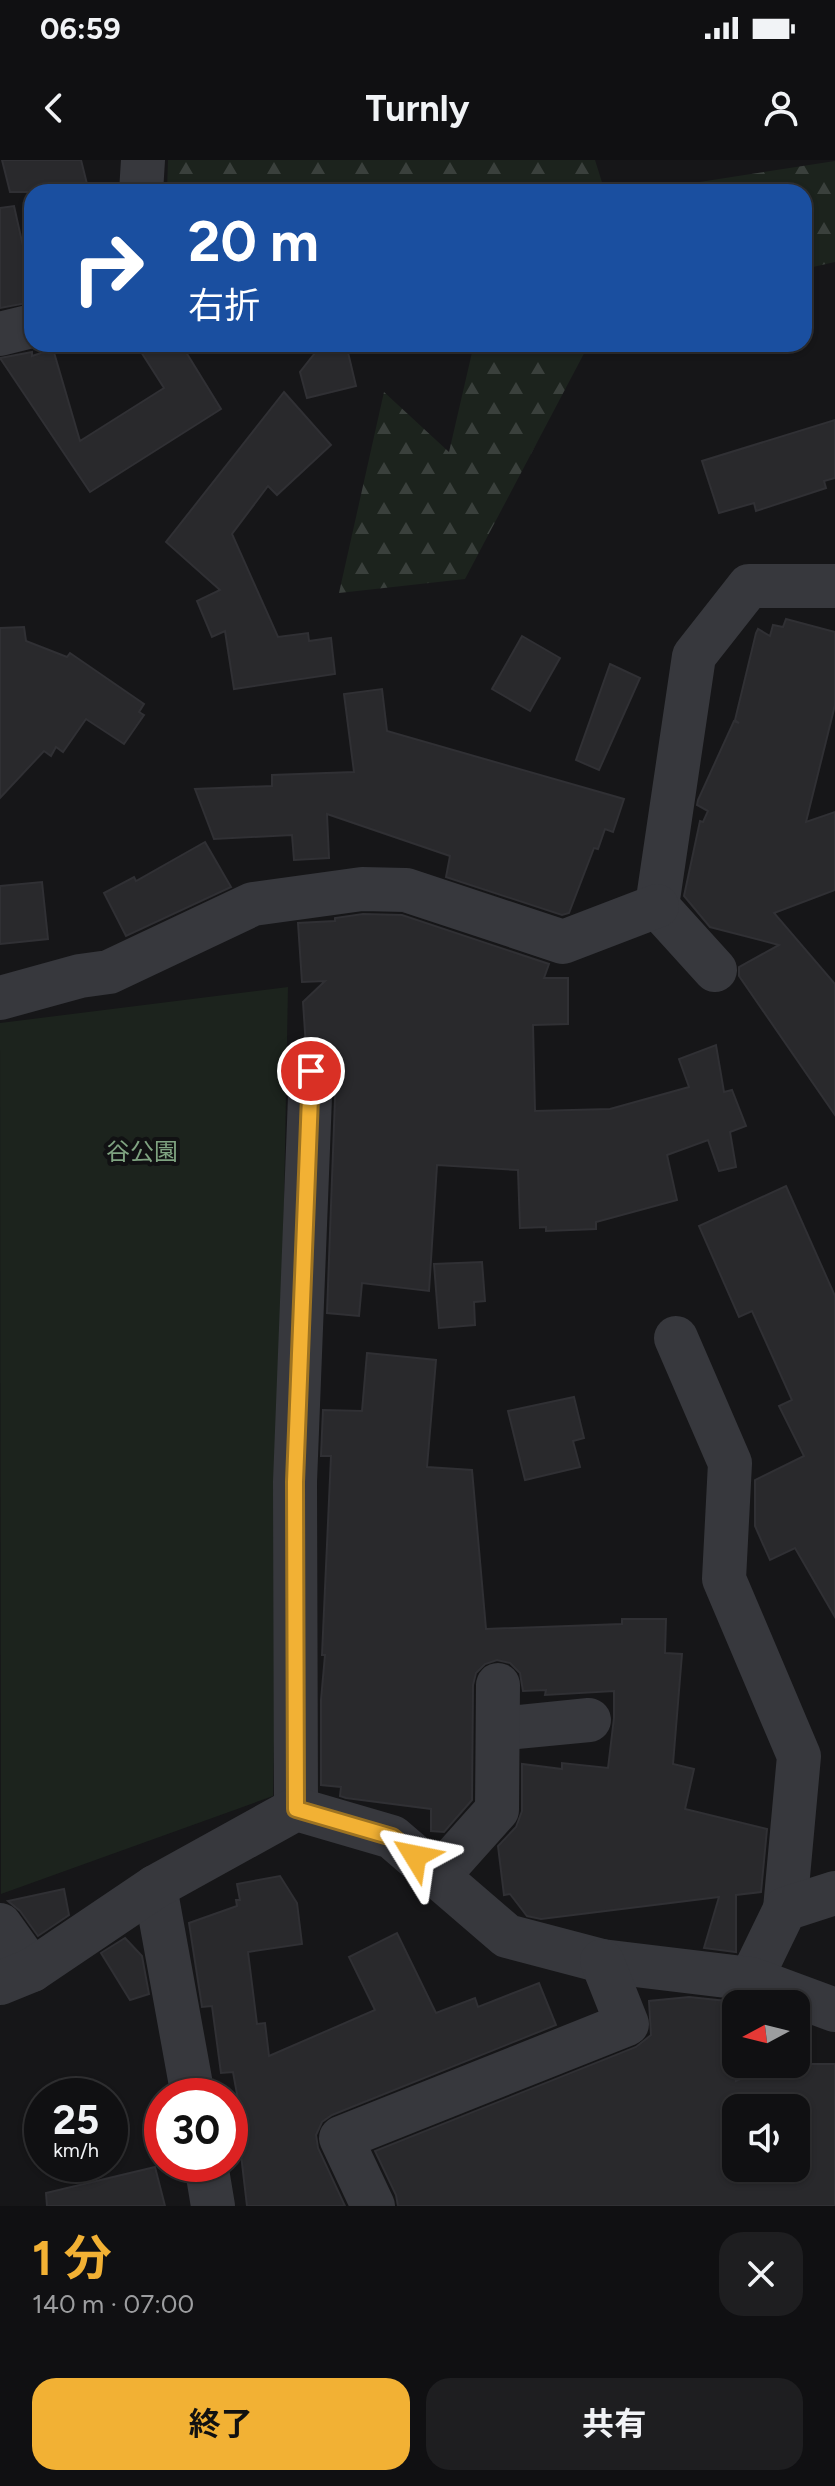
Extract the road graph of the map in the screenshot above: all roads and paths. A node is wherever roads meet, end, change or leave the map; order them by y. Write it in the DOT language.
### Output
graph roads {
  1 [pos="143,160"];
  2 [pos="142,184"];
  3 [pos="24,328"];
  4 [pos="0,334"];
  5 [pos="835,586"];
  6 [pos="657,906"];
  7 [pos="715,970"];
  8 [pos="0,998"];
  9 [pos="311,1071"];
  10 [pos="676,1338"];
  11 [pos="498,1685"];
  12 [pos="589,1720"];
  13 [pos="498,1729"];
  14 [pos="296,1809"];
  15 [pos="438,1876"];
  16 [pos="155,1887"];
  17 [pos="835,1893"];
  18 [pos="785,1909"];
  19 [pos="0,1925"];
  20 [pos="602,1961"];
  21 [pos="16,1977"];
  22 [pos="751,1979"];
  23 [pos="835,2010"];
  24 [pos="190,2078"];
  25 [pos="209,2182"];
  26 [pos="213,2206"];
  27 [pos="373,2206"];
  1 -- 2 [label="street"];
  3 -- 4 [label="street"];
  5 -- 6 [label="street"];
  6 -- 7 [label="street"];
  6 -- 8 [label="street"];
  9 -- 14 [label="street"];
  10 -- 18 [label="street"];
  11 -- 13 [label="street"];
  12 -- 13 [label="street"];
  13 -- 15 [label="street"];
  14 -- 15 [label="street"];
  14 -- 16 [label="street"];
  15 -- 20 [label="street"];
  16 -- 21 [label="street"];
  16 -- 24 [label="street"];
  17 -- 18 [label="street"];
  18 -- 22 [label="street"];
  19 -- 21 [label="street"];
  20 -- 22 [label="street"];
  20 -- 27 [label="street"];
  22 -- 23 [label="street"];
  25 -- 26 [label="street"];
}
